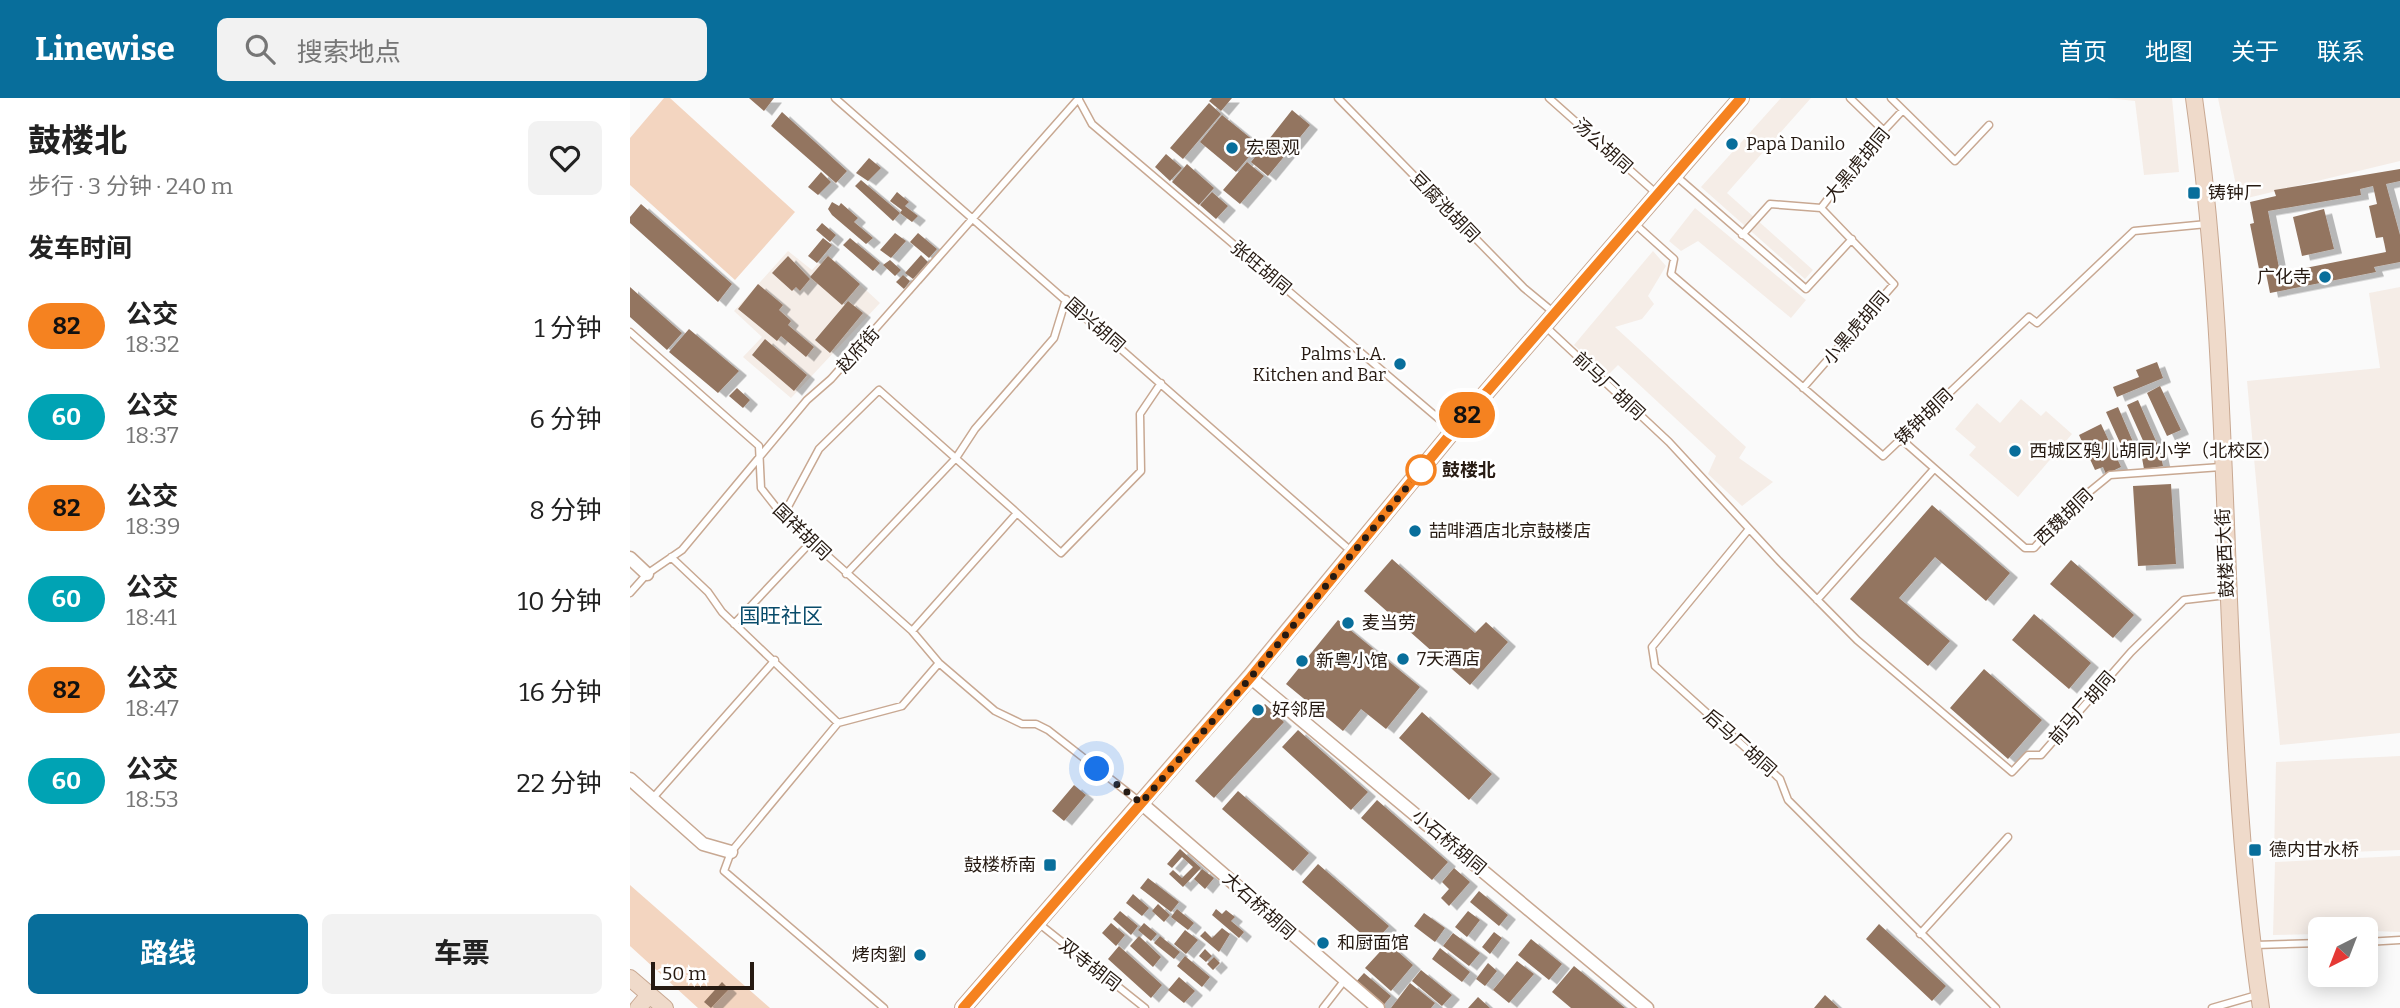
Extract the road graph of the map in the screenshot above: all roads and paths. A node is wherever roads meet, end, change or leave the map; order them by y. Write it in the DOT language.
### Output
graph roads {
  1 [pos="835,98"];
  2 [pos="1079,98"];
  3 [pos="1338,98"];
  4 [pos="1353,98"];
  5 [pos="1549,98"];
  6 [pos="1741,98"];
  7 [pos="1850,98"];
  8 [pos="1891,98"];
  9 [pos="2194,98"];
  10 [pos="1349,109"];
  11 [pos="1903,110"];
  12 [pos="1989,125"];
  13 [pos="1884,131"];
  14 [pos="1674,175"];
  15 [pos="1657,194"];
  16 [pos="1821,208"];
  17 [pos="974,219"];
  18 [pos="1632,222"];
  19 [pos="2209,223"];
  20 [pos="1742,235"];
  21 [pos="1852,239"];
  22 [pos="1066,299"];
  23 [pos="1549,319"];
  24 [pos="630,332"];
  25 [pos="1161,383"];
  26 [pos="1803,388"];
  27 [pos="1453,431"];
  28 [pos="1901,439"];
  29 [pos="956,458"];
  30 [pos="759,460"];
  31 [pos="2221,467"];
  32 [pos="1934,469"];
  33 [pos="1017,513"];
  34 [pos="783,516"];
  35 [pos="1749,529"];
  36 [pos="811,542"];
  37 [pos="1354,553"];
  38 [pos="630,558"];
  39 [pos="671,558"];
  40 [pos="647,574"];
  41 [pos="846,574"];
  42 [pos="630,593"];
  43 [pos="2227,595"];
  44 [pos="1817,600"];
  45 [pos="734,624"];
  46 [pos="912,631"];
  47 [pos="775,660"];
  48 [pos="939,663"];
  49 [pos="1251,677"];
  50 [pos="838,723"];
  51 [pos="630,779"];
  52 [pos="652,799"];
  53 [pos="1141,803"];
  54 [pos="2008,837"];
  55 [pos="731,852"];
  56 [pos="1036,922"];
  57 [pos="1920,934"];
  58 [pos="2400,940"];
  59 [pos="2378,941"];
  60 [pos="2308,944"];
  61 [pos="2253,946"];
  62 [pos="630,978"];
  63 [pos="1344,981"];
  64 [pos="649,995"];
  65 [pos="2260,1001"];
  66 [pos="638,1008"];
  67 [pos="664,1008"];
  68 [pos="884,1008"];
  69 [pos="963,1008"];
  70 [pos="1145,1008"];
  71 [pos="1323,1008"];
  72 [pos="1378,1008"];
  73 [pos="1647,1008"];
  74 [pos="1996,1008"];
  75 [pos="2212,1008"];
  1 -- 17 [label="lane, 国兴胡同"];
  2 -- 17 [label="lane, 赵府街"];
  2 -- 27 [label="lane, 张旺胡同"];
  3 -- 10 [label="lane, 豆腐池胡同"];
  4 -- 10 [label="lane"];
  5 -- 15 [label="lane, 汤公胡同"];
  6 -- 14 [label="main road"];
  7 -- 13 [label="lane"];
  8 -- 11 [label="lane"];
  9 -- 19 [label="main road, 鼓楼西大街"];
  10 -- 23 [label="lane, 豆腐池胡同"];
  11 -- 12 [label="lane"];
  11 -- 13 [label="lane, 大黑虎胡同"];
  13 -- 16 [label="lane, 大黑虎胡同"];
  14 -- 15 [label="main road"];
  14 -- 20 [label="lane"];
  15 -- 18 [label="main road"];
  16 -- 20 [label="lane, 大黑虎胡同"];
  16 -- 21 [label="lane, 小黑虎胡同"];
  17 -- 22 [label="lane, 国兴胡同"];
  17 -- 30 [label="lane, 赵府街"];
  18 -- 23 [label="main road"];
  18 -- 26 [label="lane, 铸钟胡同"];
  19 -- 28 [label="lane, 铸钟胡同"];
  19 -- 31 [label="main road, 鼓楼西大街"];
  20 -- 21 [label="lane"];
  21 -- 26 [label="lane, 小黑虎胡同"];
  22 -- 25 [label="lane, 国兴胡同"];
  22 -- 29 [label="lane"];
  23 -- 27 [label="main road"];
  23 -- 35 [label="lane, 前马厂胡同"];
  24 -- 30 [label="lane, 国祥胡同"];
  25 -- 33 [label="lane"];
  25 -- 37 [label="lane, 国兴胡同"];
  26 -- 28 [label="lane, 铸钟胡同"];
  27 -- 37 [label="main road"];
  28 -- 32 [label="lane, 西魏胡同"];
  29 -- 33 [label="lane"];
  29 -- 34 [label="lane"];
  29 -- 41 [label="lane"];
  30 -- 34 [label="lane, 国祥胡同"];
  30 -- 39 [label="lane, 赵府街"];
  31 -- 32 [label="lane, 西魏胡同"];
  31 -- 43 [label="main road, 鼓楼西大街"];
  32 -- 44 [label="lane"];
  33 -- 46 [label="lane"];
  34 -- 36 [label="lane, 国祥胡同"];
  35 -- 44 [label="lane, 前马厂胡同"];
  35 -- 57 [label="lane, 后马厂胡同"];
  36 -- 41 [label="lane, 国祥胡同"];
  36 -- 45 [label="lane"];
  37 -- 49 [label="main road"];
  38 -- 40 [label="street"];
  39 -- 40 [label="lane, 赵府街"];
  39 -- 45 [label="lane"];
  40 -- 42 [label="lane, 赵府街"];
  41 -- 46 [label="lane, 国祥胡同"];
  43 -- 44 [label="lane, 前马厂胡同"];
  43 -- 61 [label="main road, 鼓楼西大街"];
  45 -- 47 [label="lane"];
  46 -- 48 [label="lane, 国祥胡同"];
  47 -- 50 [label="lane"];
  47 -- 52 [label="lane"];
  48 -- 50 [label="lane"];
  48 -- 53 [label="lane, 国祥胡同"];
  49 -- 53 [label="main road"];
  49 -- 73 [label="street, 小石桥胡同"];
  50 -- 55 [label="lane"];
  51 -- 52 [label="street"];
  52 -- 55 [label="street"];
  53 -- 56 [label="main road"];
  53 -- 63 [label="street, 大石桥胡同"];
  54 -- 57 [label="lane"];
  55 -- 68 [label="lane"];
  56 -- 69 [label="main road"];
  56 -- 70 [label="lane, 双寺胡同"];
  57 -- 74 [label="lane, 后马厂胡同"];
  58 -- 59 [label="lane"];
  60 -- 61 [label="lane"];
  61 -- 65 [label="main road, 鼓楼西大街"];
  62 -- 64 [label="main road"];
  63 -- 71 [label="lane"];
  63 -- 72 [label="street, 大石桥胡同"];
  64 -- 66 [label="main road"];
  64 -- 67 [label="main road"];
  65 -- 75 [label="lane"];
}
